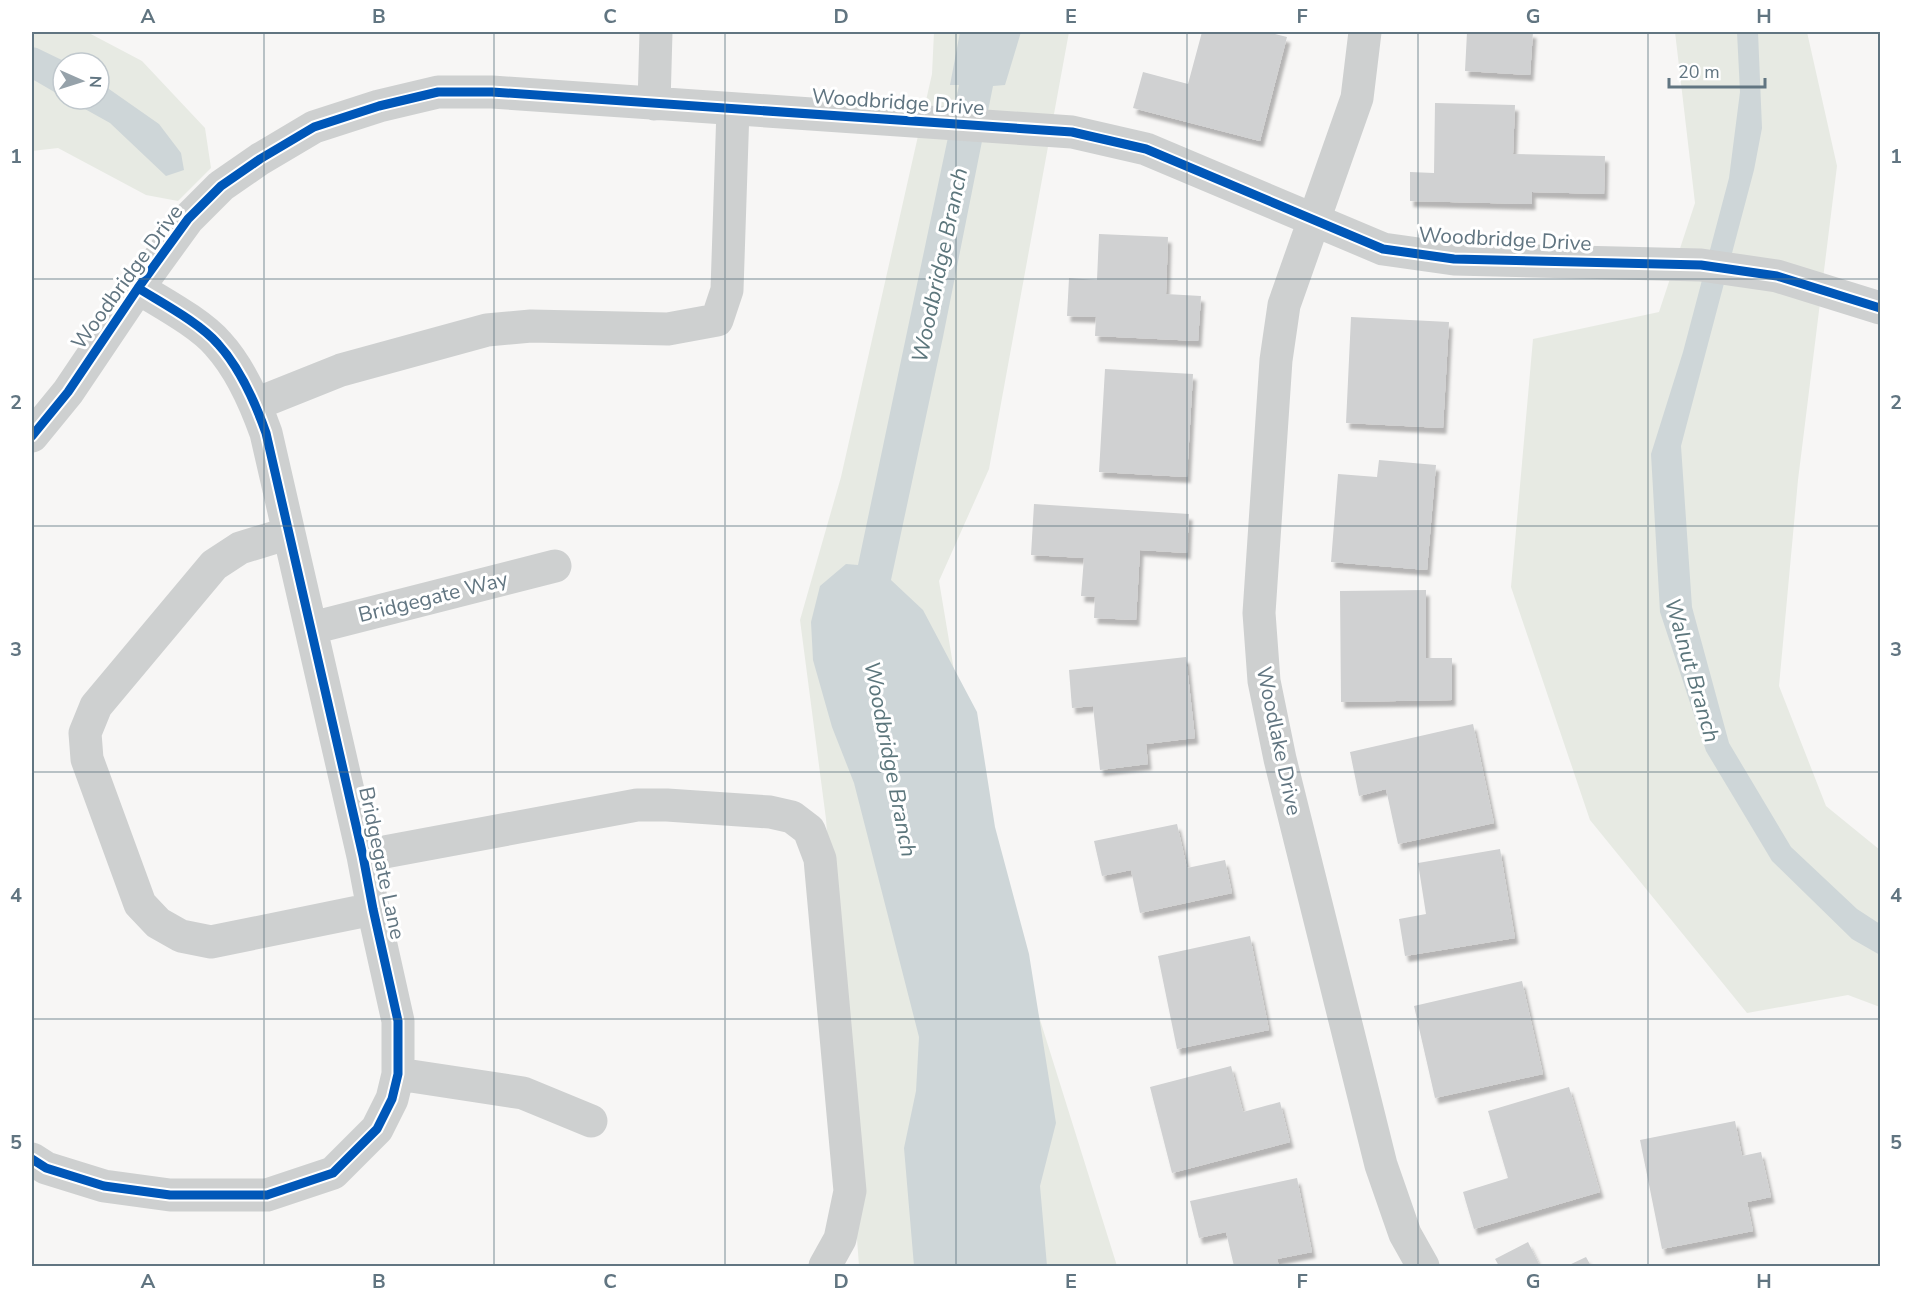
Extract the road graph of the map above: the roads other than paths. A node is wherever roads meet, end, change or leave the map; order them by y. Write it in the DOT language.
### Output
graph roads {
  1 [pos="656,32"];
  2 [pos="1365,32"];
  3 [pos="654,104"];
  4 [pos="733,109"];
  5 [pos="1314,220"];
  6 [pos="138,288"];
  7 [pos="1881,308"];
  8 [pos="256,404"];
  9 [pos="32,436"];
  10 [pos="289,533"];
  11 [pos="555,566"];
  12 [pos="312,628"];
  13 [pos="363,856"];
  14 [pos="373,909"];
  15 [pos="398,1074"];
  16 [pos="591,1121"];
  17 [pos="32,1159"];
  18 [pos="825,1266"];
  19 [pos="1423,1266"];
  1 -- 3 [label="street"];
  2 -- 5 [label="street, Woodlake Drive"];
  3 -- 4 [label="street, Woodbridge Drive"];
  3 -- 6 [label="street, Woodbridge Drive"];
  4 -- 5 [label="street, Woodbridge Drive"];
  4 -- 8 [label="street"];
  5 -- 7 [label="street, Woodbridge Drive"];
  5 -- 19 [label="street, Woodlake Drive"];
  6 -- 8 [label="street, Bridgegate Lane"];
  6 -- 9 [label="street, Woodbridge Drive"];
  8 -- 10 [label="street, Bridgegate Lane"];
  10 -- 12 [label="street, Bridgegate Lane"];
  10 -- 14 [label="street"];
  11 -- 12 [label="street, Bridgegate Way"];
  12 -- 13 [label="street, Bridgegate Lane"];
  13 -- 14 [label="street, Bridgegate Lane"];
  13 -- 18 [label="street"];
  14 -- 15 [label="street, Bridgegate Lane"];
  15 -- 16 [label="street"];
  15 -- 17 [label="street, Bridgegate Lane"];
}
